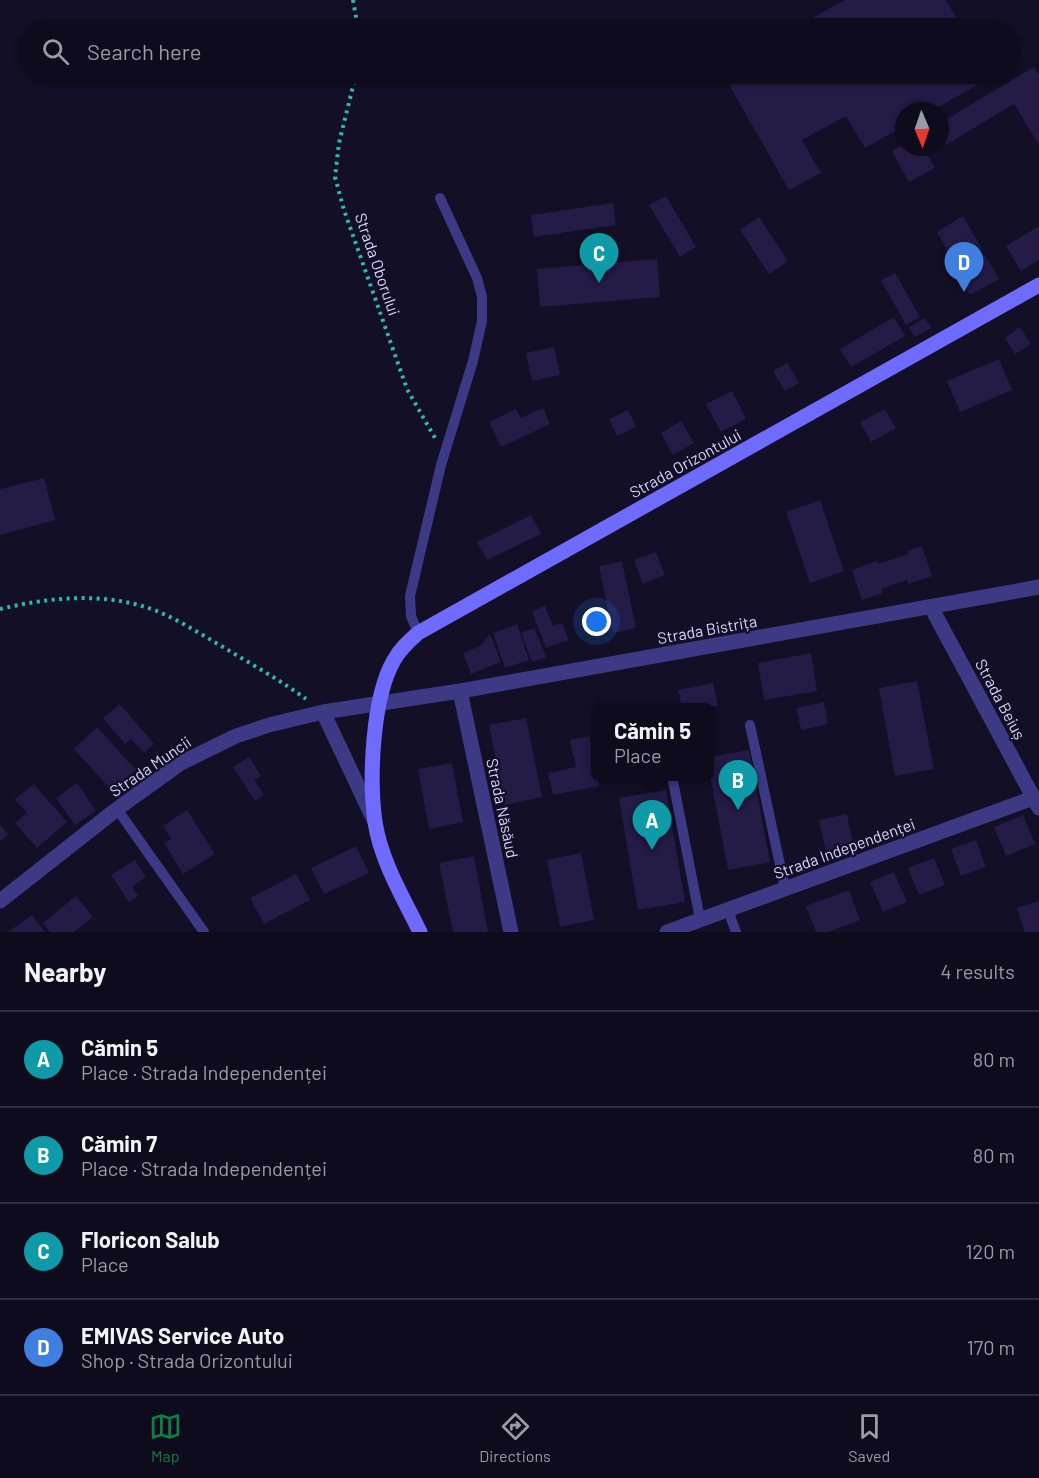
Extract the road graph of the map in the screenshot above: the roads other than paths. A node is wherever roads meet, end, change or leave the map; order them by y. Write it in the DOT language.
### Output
graph roads {
  1 [pos="440,198"];
  2 [pos="1039,285"];
  3 [pos="1039,586"];
  4 [pos="931,607"];
  5 [pos="418,633"];
  6 [pos="460,691"];
  7 [pos="380,702"];
  8 [pos="323,712"];
  9 [pos="750,725"];
  10 [pos="673,781"];
  11 [pos="1036,803"];
  12 [pos="117,809"];
  13 [pos="375,823"];
  14 [pos="784,888"];
  15 [pos="0,901"];
  16 [pos="728,910"];
  17 [pos="700,919"];
  18 [pos="204,932"];
  19 [pos="420,932"];
  20 [pos="511,932"];
  21 [pos="667,932"];
  22 [pos="736,932"];
  1 -- 5 [label="lane"];
  2 -- 5 [label="main road, Strada Orizontului"];
  3 -- 4 [label="street, Strada Bistrița"];
  4 -- 6 [label="street, Strada Bistrița"];
  4 -- 11 [label="street, Strada Beiuș"];
  5 -- 7 [label="main road, Strada Orizontului"];
  6 -- 7 [label="street, Strada Bistrița"];
  6 -- 20 [label="street, Strada Năsăud"];
  7 -- 8 [label="street, Strada Muncii"];
  7 -- 13 [label="main road, Strada Orizontului"];
  8 -- 12 [label="street, Strada Muncii"];
  8 -- 13 [label="street"];
  9 -- 14 [label="lane"];
  10 -- 17 [label="lane"];
  11 -- 14 [label="street, Strada Independenței"];
  12 -- 15 [label="street, Strada Muncii"];
  12 -- 18 [label="lane"];
  13 -- 19 [label="main road, Strada Orizontului"];
  14 -- 16 [label="street, Strada Independenței"];
  16 -- 17 [label="street, Strada Independenței"];
  16 -- 22 [label="lane"];
  17 -- 21 [label="street, Strada Independenței"];
}
